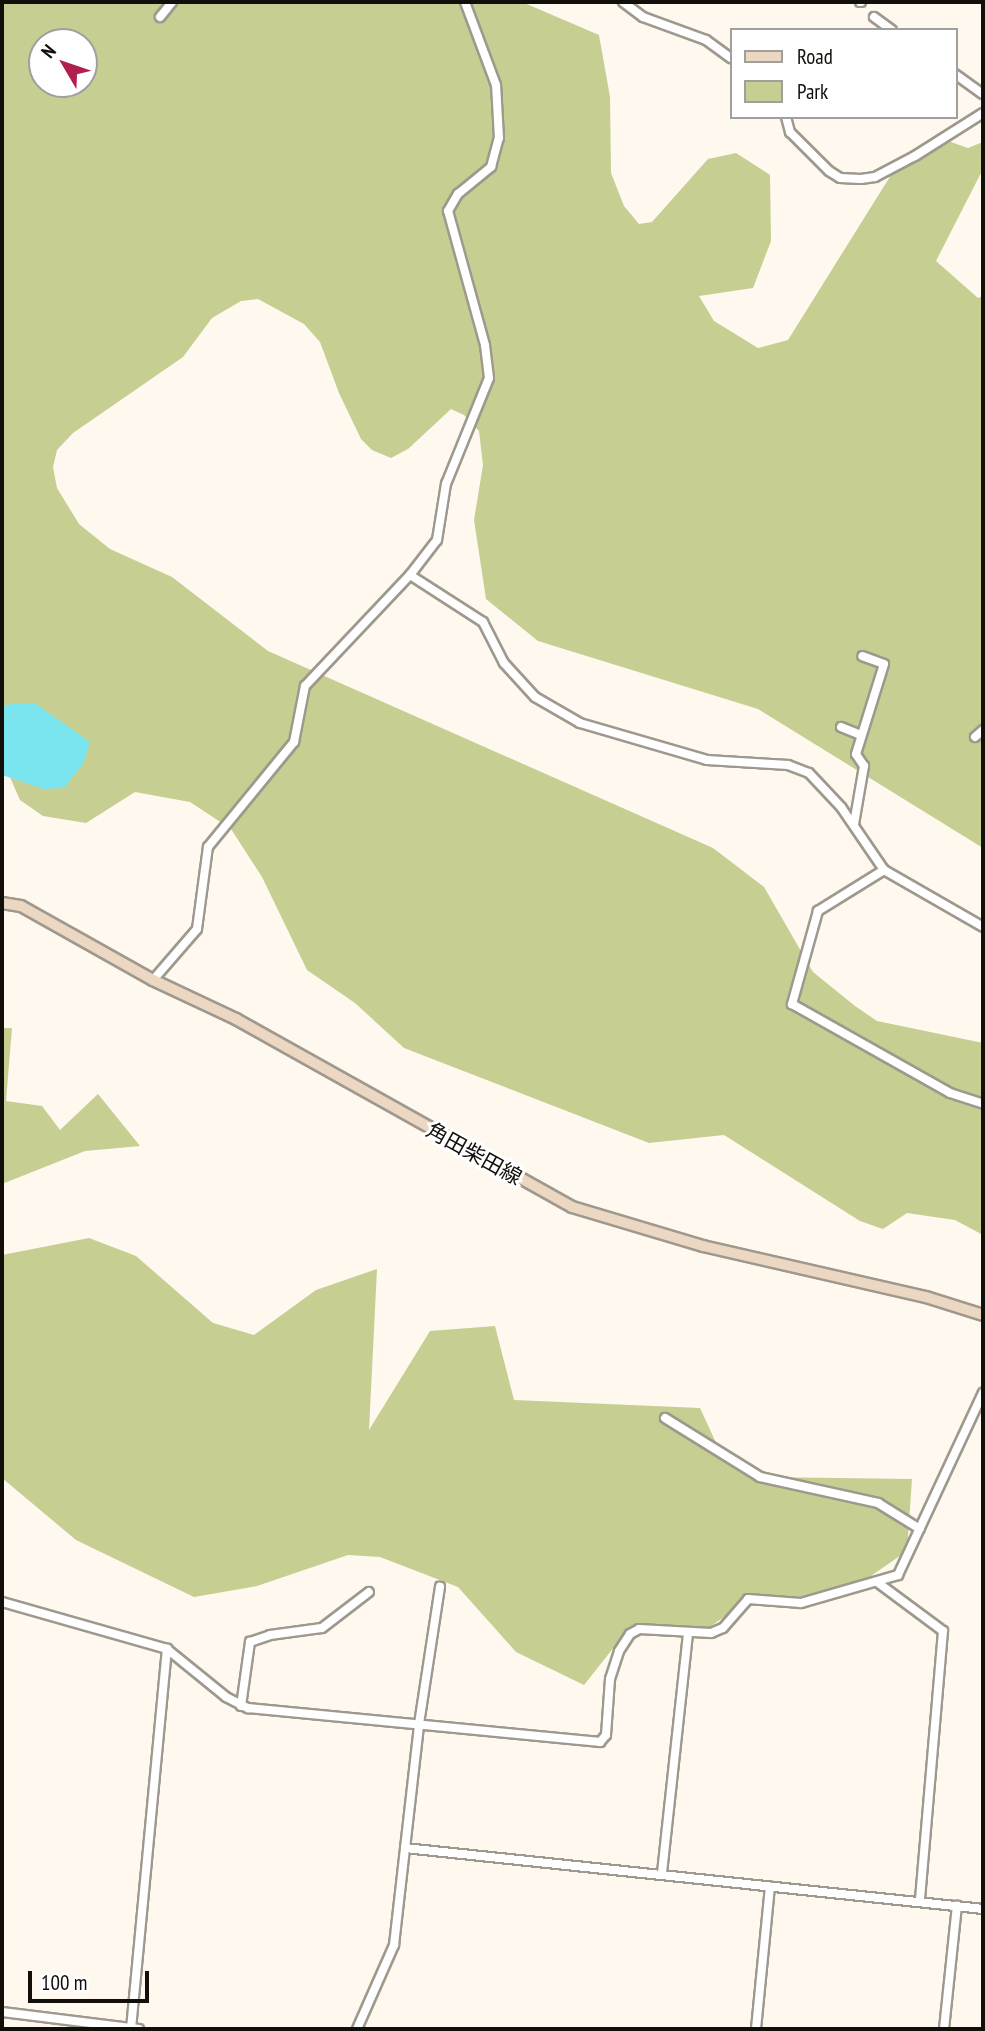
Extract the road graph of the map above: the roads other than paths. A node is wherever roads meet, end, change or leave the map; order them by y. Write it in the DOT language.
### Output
graph roads {
  1 [pos="172,2"];
  2 [pos="465,2"];
  3 [pos="623,2"];
  4 [pos="874,17"];
  5 [pos="160,18"];
  6 [pos="889,28"];
  7 [pos="730,57"];
  8 [pos="957,75"];
  9 [pos="983,94"];
  10 [pos="983,113"];
  11 [pos="787,119"];
  12 [pos="410,575"];
  13 [pos="862,656"];
  14 [pos="841,727"];
  15 [pos="983,730"];
  16 [pos="861,735"];
  17 [pos="975,737"];
  18 [pos="854,824"];
  19 [pos="884,870"];
  20 [pos="2,903"];
  21 [pos="983,927"];
  22 [pos="153,981"];
  23 [pos="983,1104"];
  24 [pos="983,1315"];
  25 [pos="983,1393"];
  26 [pos="666,1418"];
  27 [pos="920,1529"];
  28 [pos="877,1582"];
  29 [pos="440,1587"];
  30 [pos="369,1592"];
  31 [pos="2,1602"];
  32 [pos="688,1634"];
  33 [pos="167,1649"];
  34 [pos="241,1706"];
  35 [pos="419,1724"];
  36 [pos="405,1848"];
  37 [pos="662,1872"];
  38 [pos="769,1887"];
  39 [pos="920,1901"];
  40 [pos="957,1906"];
  41 [pos="983,1909"];
  42 [pos="2,2012"];
  43 [pos="131,2029"];
  44 [pos="139,2029"];
  45 [pos="357,2029"];
  46 [pos="756,2029"];
  47 [pos="944,2029"];
  1 -- 5 [label="street"];
  2 -- 12 [label="street"];
  3 -- 7 [label="street"];
  4 -- 6 [label="street"];
  8 -- 9 [label="street"];
  10 -- 11 [label="street"];
  12 -- 18 [label="street"];
  12 -- 22 [label="street"];
  13 -- 16 [label="street"];
  14 -- 16 [label="street"];
  15 -- 17 [label="street"];
  16 -- 18 [label="street"];
  18 -- 19 [label="street"];
  19 -- 21 [label="street"];
  19 -- 23 [label="street"];
  20 -- 22 [label="main road, 角田柴田線"];
  22 -- 24 [label="main road, 角田柴田線"];
  25 -- 27 [label="street"];
  26 -- 27 [label="street"];
  27 -- 28 [label="street"];
  28 -- 32 [label="street"];
  28 -- 39 [label="street"];
  29 -- 35 [label="street"];
  30 -- 34 [label="street"];
  31 -- 33 [label="street"];
  32 -- 35 [label="street"];
  32 -- 37 [label="street"];
  33 -- 34 [label="street"];
  33 -- 43 [label="street"];
  34 -- 35 [label="street"];
  35 -- 36 [label="street"];
  36 -- 37 [label="street"];
  36 -- 45 [label="street"];
  37 -- 38 [label="street"];
  38 -- 39 [label="street"];
  38 -- 46 [label="street"];
  39 -- 40 [label="street"];
  40 -- 41 [label="street"];
  40 -- 47 [label="street"];
  42 -- 43 [label="street"];
  43 -- 44 [label="street"];
}
